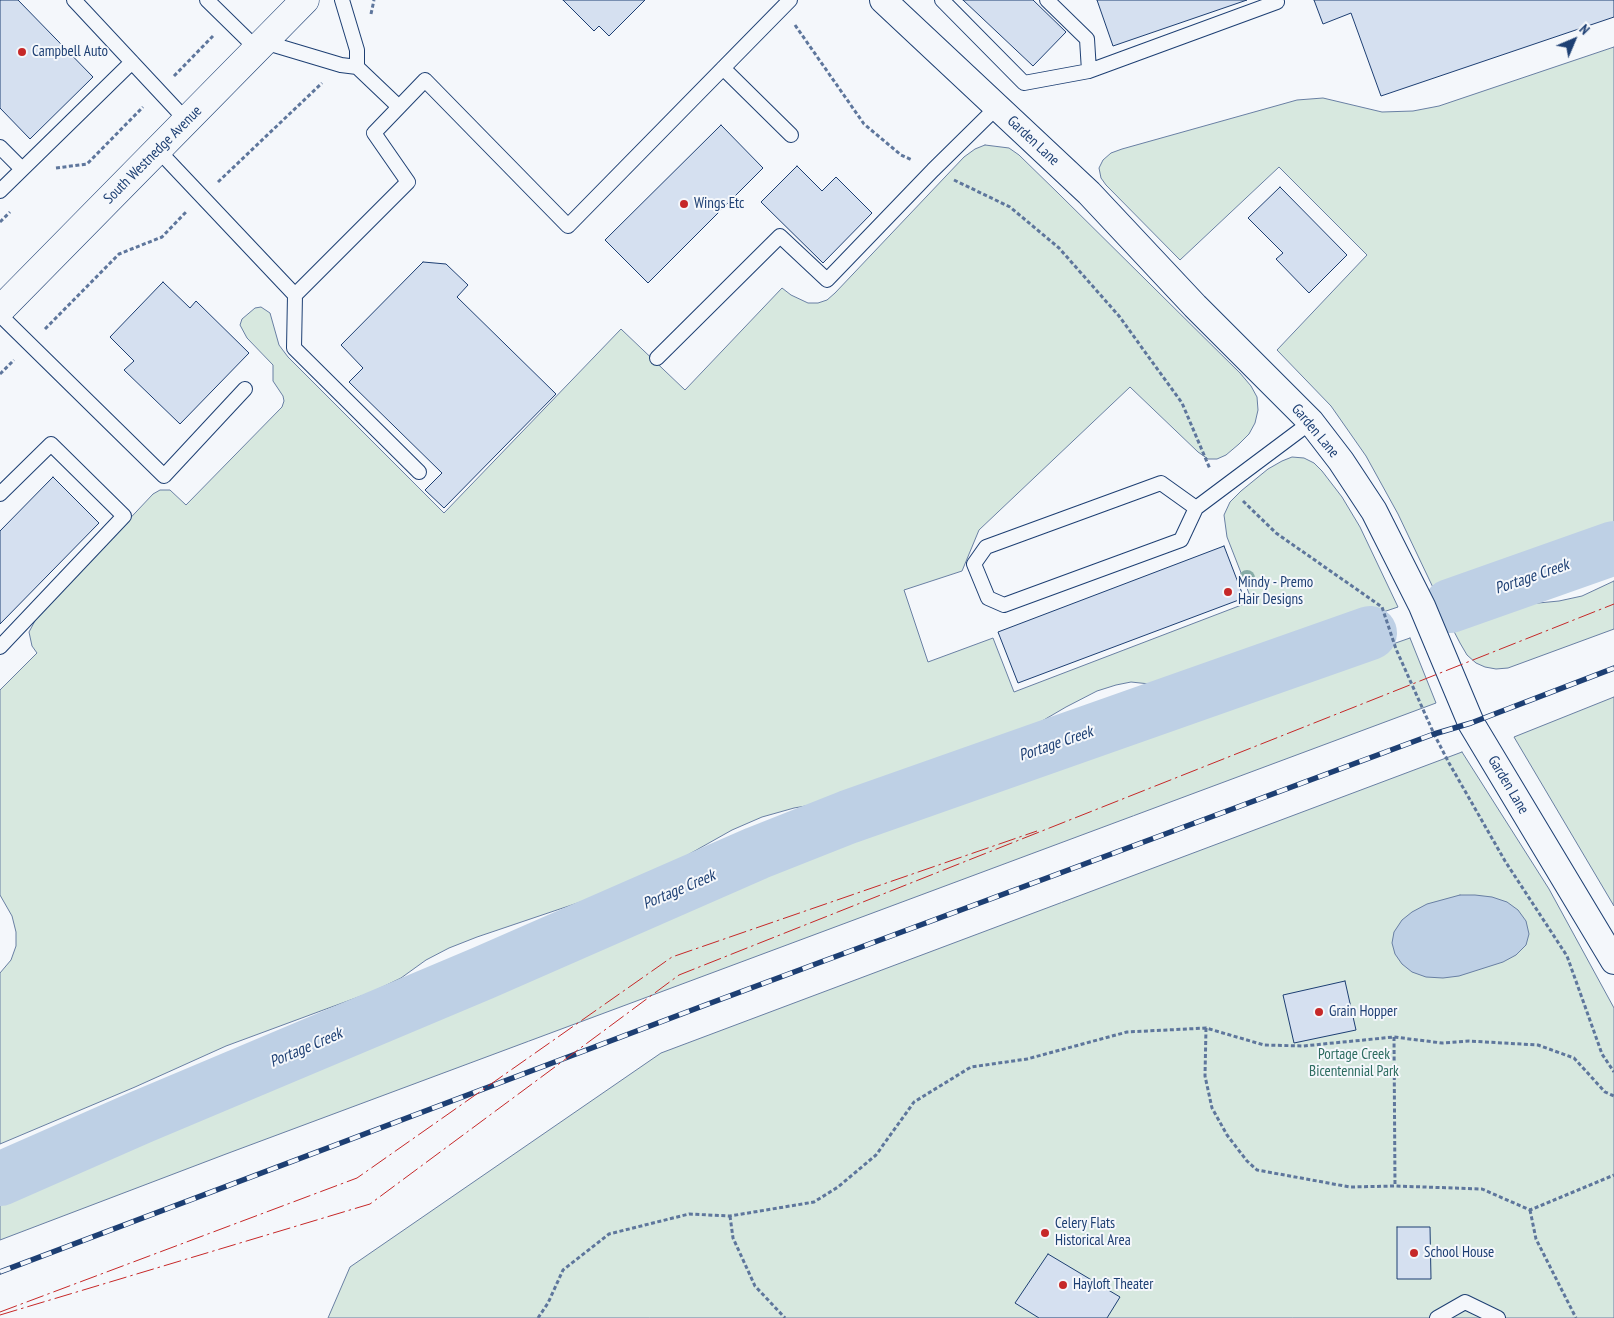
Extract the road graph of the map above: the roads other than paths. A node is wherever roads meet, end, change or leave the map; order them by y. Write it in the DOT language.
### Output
graph roads {
  1 [pos="74,0"];
  2 [pos="208,0"];
  3 [pos="305,0"];
  4 [pos="342,0"];
  5 [pos="790,0"];
  6 [pos="883,0"];
  7 [pos="942,0"];
  8 [pos="1047,0"];
  9 [pos="1276,0"];
  10 [pos="260,46"];
  11 [pos="132,62"];
  12 [pos="357,66"];
  13 [pos="723,68"];
  14 [pos="1089,71"];
  15 [pos="997,107"];
  16 [pos="399,108"];
  17 [pos="187,121"];
  18 [pos="792,136"];
  19 [pos="0,147"];
  20 [pos="158,150"];
  21 [pos="22,169"];
  22 [pos="0,191"];
  23 [pos="295,295"];
  24 [pos="0,310"];
  25 [pos="0,315"];
  26 [pos="657,358"];
  27 [pos="245,389"];
  28 [pos="1312,422"];
  29 [pos="420,472"];
  30 [pos="0,494"];
  31 [pos="1196,508"];
  32 [pos="0,647"];
  33 [pos="1614,961"];
  34 [pos="1437,1318"];
  35 [pos="1498,1318"];
  1 -- 11 [label="lane"];
  2 -- 10 [label="lane"];
  3 -- 10 [label="main road, South Westnedge Avenue"];
  4 -- 12 [label="lane"];
  5 -- 13 [label="lane"];
  6 -- 15 [label="street, Garden Lane"];
  7 -- 14 [label="lane"];
  8 -- 14 [label="lane"];
  9 -- 14 [label="lane"];
  10 -- 12 [label="lane"];
  10 -- 17 [label="main road, South Westnedge Avenue"];
  11 -- 17 [label="lane"];
  11 -- 21 [label="lane"];
  12 -- 16 [label="lane"];
  13 -- 16 [label="lane"];
  13 -- 18 [label="lane"];
  15 -- 26 [label="lane"];
  15 -- 28 [label="street, Garden Lane"];
  16 -- 23 [label="lane"];
  17 -- 20 [label="main road, South Westnedge Avenue"];
  19 -- 21 [label="lane"];
  20 -- 23 [label="lane"];
  20 -- 24 [label="main road, South Westnedge Avenue"];
  21 -- 22 [label="lane"];
  23 -- 29 [label="lane"];
  25 -- 27 [label="lane"];
  28 -- 31 [label="lane"];
  28 -- 33 [label="street, Garden Lane"];
  30 -- 32 [label="lane"];
  31 -- 31 [label="lane"];
  34 -- 35 [label="lane"];
}
